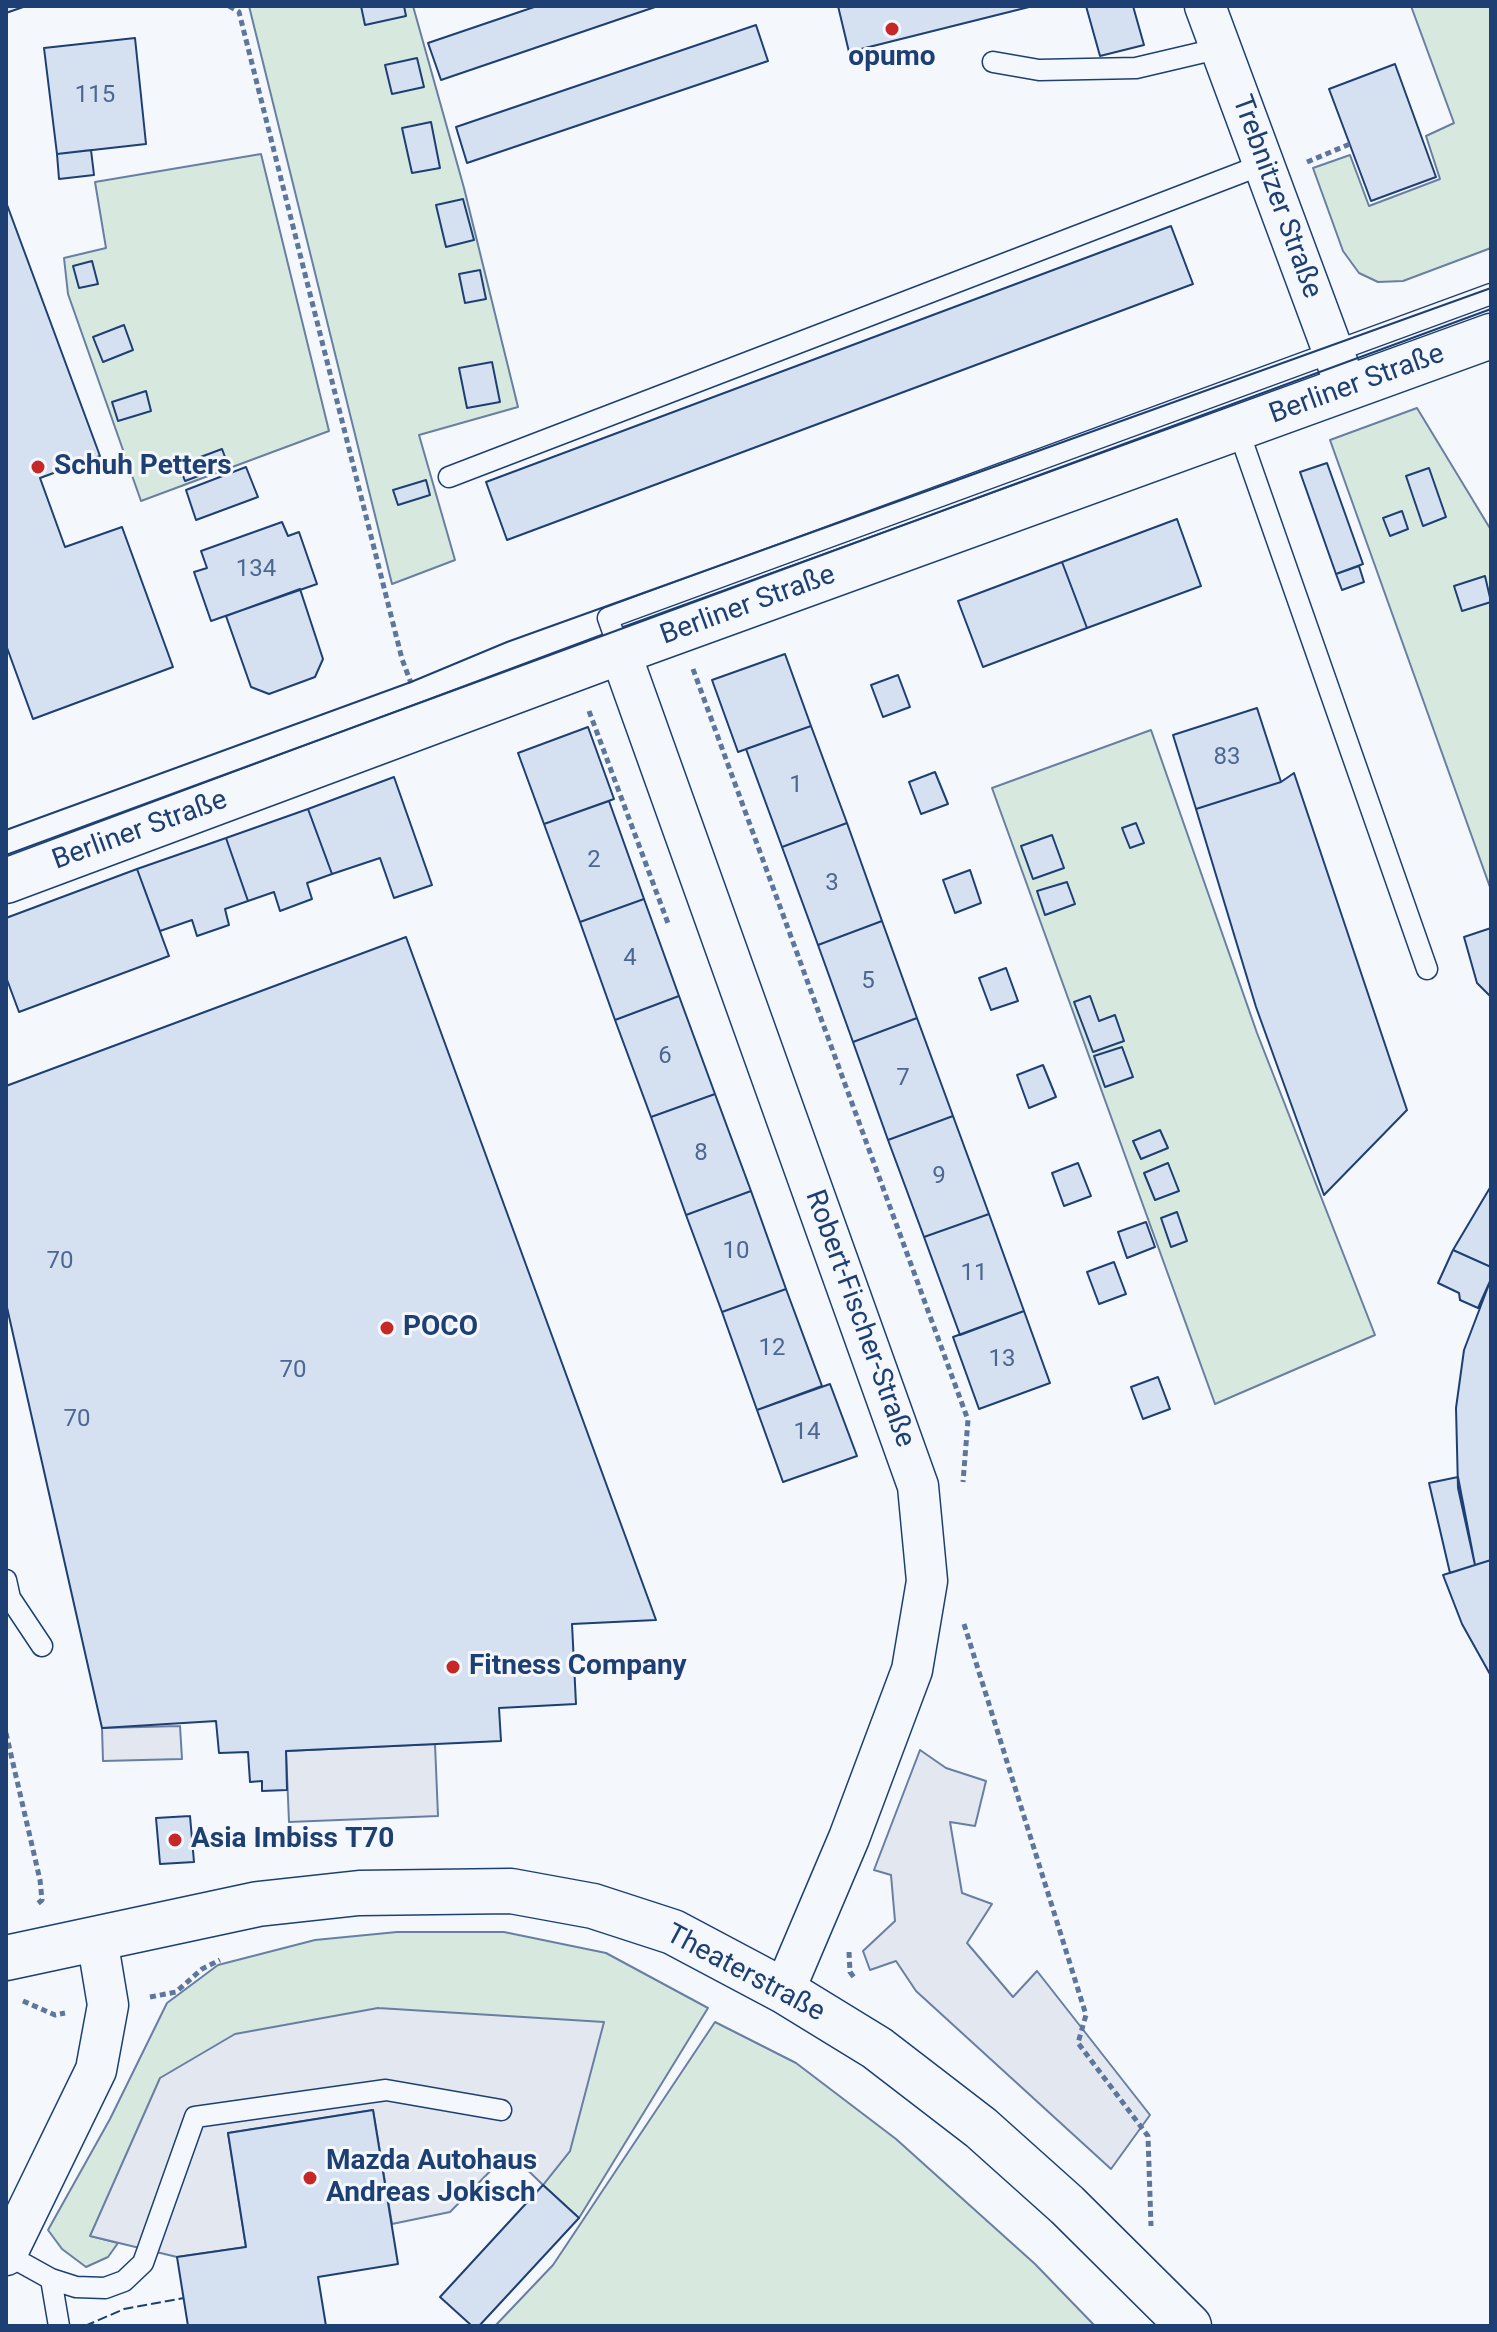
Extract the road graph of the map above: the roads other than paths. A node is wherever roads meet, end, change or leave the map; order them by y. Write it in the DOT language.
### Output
graph roads {
  1 [pos="1205,6"];
  2 [pos="1221,48"];
  3 [pos="993,62"];
  4 [pos="1264,164"];
  5 [pos="1491,294"];
  6 [pos="1491,336"];
  7 [pos="1340,370"];
  8 [pos="1238,429"];
  9 [pos="449,477"];
  10 [pos="620,652"];
  11 [pos="6,881"];
  12 [pos="1427,969"];
  13 [pos="6,1580"];
  14 [pos="42,1646"];
  15 [pos="97,1939"];
  16 [pos="12,1979"];
  17 [pos="784,1991"];
  18 [pos="501,2110"];
  19 [pos="6,2255"];
  20 [pos="51,2279"];
  21 [pos="59,2326"];
  22 [pos="1189,2326"];
  1 -- 2 [label="street, Trebnitzer Straße"];
  2 -- 3 [label="lane"];
  2 -- 4 [label="street, Trebnitzer Straße"];
  4 -- 7 [label="street, Trebnitzer Straße"];
  4 -- 9 [label="lane"];
  5 -- 7 [label="lane"];
  6 -- 7 [label="main road, Berliner Straße"];
  7 -- 8 [label="main road, Berliner Straße"];
  7 -- 10 [label="lane"];
  8 -- 10 [label="main road, Berliner Straße"];
  8 -- 12 [label="lane"];
  10 -- 11 [label="main road, Berliner Straße"];
  10 -- 17 [label="street, Robert-Fischer-Straße"];
  13 -- 14 [label="lane"];
  15 -- 16 [label="main road, Theaterstraße"];
  15 -- 17 [label="main road, Theaterstraße"];
  15 -- 19 [label="street"];
  17 -- 22 [label="main road, Theaterstraße"];
  18 -- 20 [label="lane"];
  19 -- 20 [label="lane"];
  20 -- 21 [label="lane"];
}
